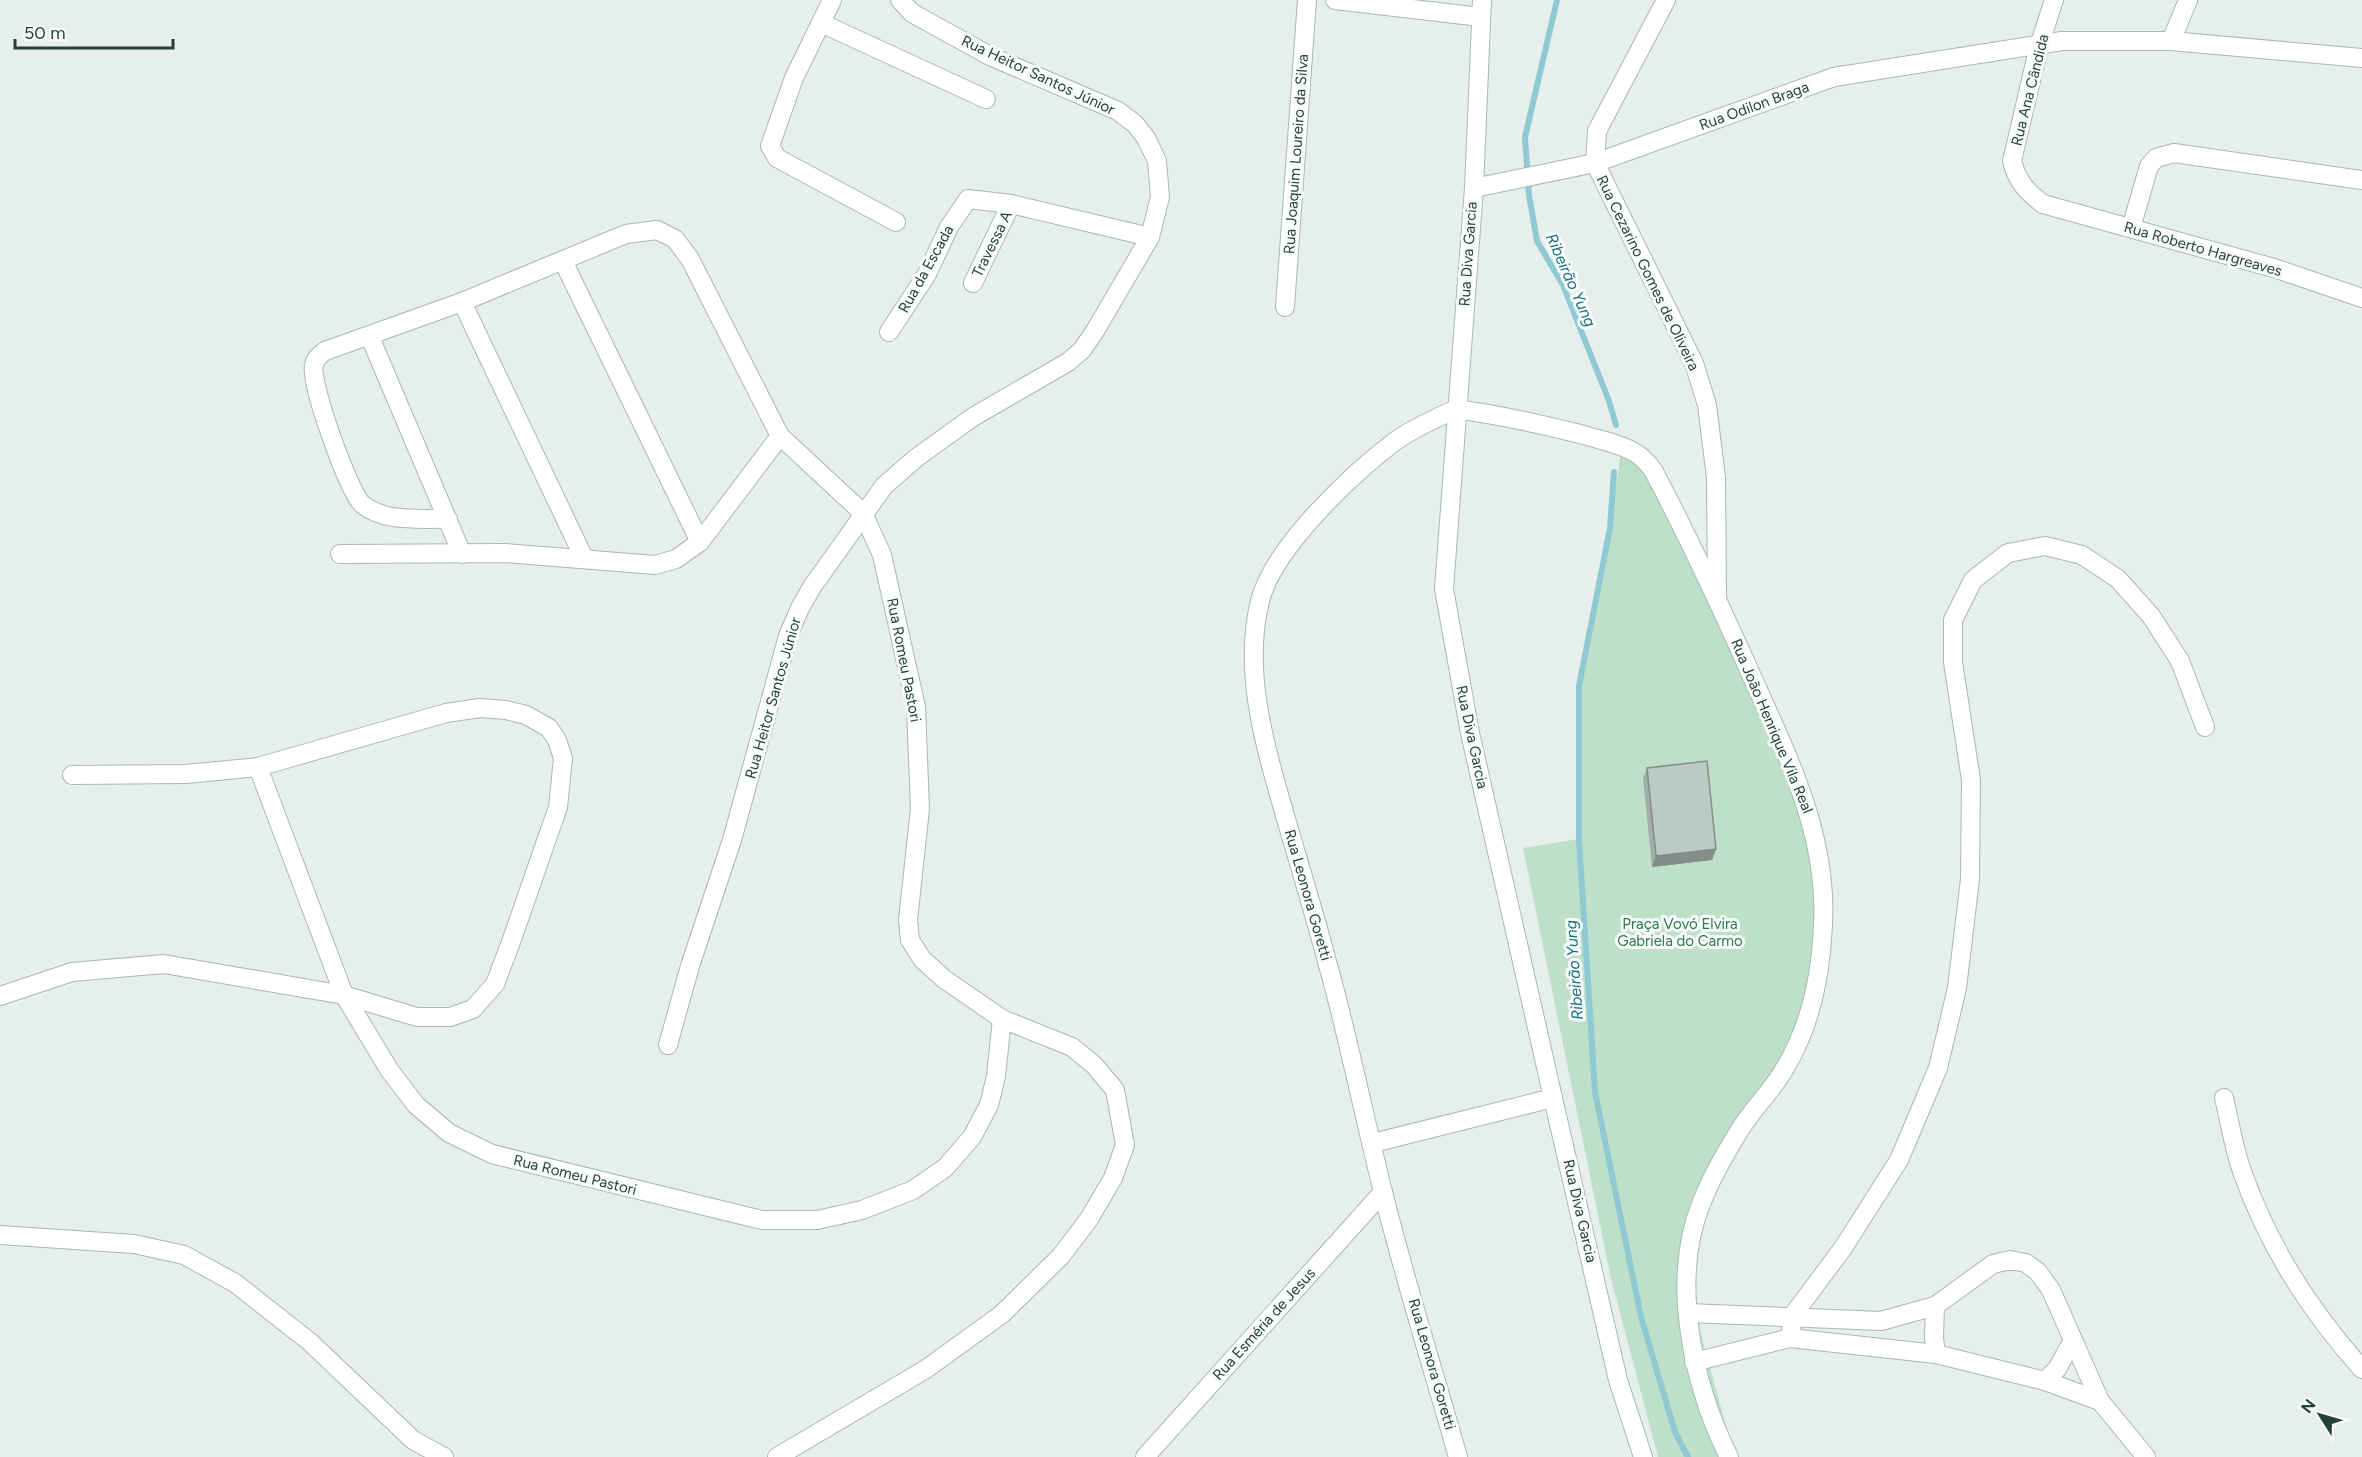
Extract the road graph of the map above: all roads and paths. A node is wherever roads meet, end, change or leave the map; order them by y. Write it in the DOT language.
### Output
graph roads {
  1 [pos="832,0"];
  2 [pos="900,0"];
  3 [pos="1307,0"];
  4 [pos="1335,0"];
  5 [pos="1666,0"];
  6 [pos="2054,0"];
  7 [pos="2188,0"];
  8 [pos="1481,8"];
  9 [pos="821,23"];
  10 [pos="2171,41"];
  11 [pos="2039,46"];
  12 [pos="2362,58"];
  13 [pos="986,99"];
  14 [pos="1595,163"];
  15 [pos="2362,180"];
  16 [pos="1473,188"];
  17 [pos="1011,204"];
  18 [pos="2043,204"];
  19 [pos="896,222"];
  20 [pos="2131,228"];
  21 [pos="1150,237"];
  22 [pos="563,261"];
  23 [pos="973,283"];
  24 [pos="2362,298"];
  25 [pos="462,302"];
  26 [pos="1286,307"];
  27 [pos="889,332"];
  28 [pos="370,337"];
  29 [pos="1456,409"];
  30 [pos="780,436"];
  31 [pos="863,513"];
  32 [pos="448,519"];
  33 [pos="700,542"];
  34 [pos="340,554"];
  35 [pos="462,554"];
  36 [pos="584,558"];
  37 [pos="1717,597"];
  38 [pos="2205,727"];
  39 [pos="258,767"];
  40 [pos="72,775"];
  41 [pos="344,995"];
  42 [pos="0,996"];
  43 [pos="1002,1020"];
  44 [pos="668,1045"];
  45 [pos="1552,1098"];
  46 [pos="2224,1098"];
  47 [pos="1373,1143"];
  48 [pos="1383,1192"];
  49 [pos="0,1235"];
  50 [pos="1935,1306"];
  51 [pos="1688,1312"];
  52 [pos="1793,1315"];
  53 [pos="1790,1338"];
  54 [pos="2073,1340"];
  55 [pos="1936,1354"];
  56 [pos="1694,1362"];
  57 [pos="2362,1369"];
  58 [pos="2044,1381"];
  59 [pos="2100,1401"];
  60 [pos="444,1457"];
  61 [pos="777,1457"];
  62 [pos="1145,1457"];
  63 [pos="1458,1457"];
  64 [pos="1642,1457"];
  65 [pos="1729,1457"];
  66 [pos="2146,1457"];
  1 -- 9 [label="street"];
  2 -- 21 [label="street, Rua Heitor Santos Júnior"];
  3 -- 26 [label="street, Rua Joaquim Loureiro da Silva"];
  4 -- 8 [label="street"];
  5 -- 14 [label="street, Rua Cezarino Gomes de Oliveira"];
  6 -- 11 [label="street, Rua Ana Cândida"];
  7 -- 10 [label="street"];
  8 -- 16 [label="street, Rua Diva Garcia"];
  9 -- 13 [label="street"];
  9 -- 19 [label="street"];
  10 -- 11 [label="street"];
  10 -- 12 [label="street"];
  11 -- 14 [label="street, Rua Odilon Braga"];
  11 -- 18 [label="street, Rua Ana Cândida"];
  14 -- 16 [label="street, Rua Odilon Braga"];
  14 -- 37 [label="street, Rua Cezarino Gomes de Oliveira"];
  15 -- 20 [label="street"];
  16 -- 29 [label="street, Rua Diva Garcia"];
  17 -- 21 [label="street"];
  17 -- 23 [label="street, Travessa A"];
  17 -- 27 [label="street, Rua da Escada"];
  18 -- 20 [label="street, Rua Roberto Hargreaves"];
  20 -- 24 [label="street, Rua Roberto Hargreaves"];
  21 -- 31 [label="street, Rua Heitor Santos Júnior"];
  22 -- 25 [label="street"];
  22 -- 30 [label="street"];
  22 -- 33 [label="street"];
  25 -- 28 [label="street"];
  25 -- 36 [label="street"];
  28 -- 32 [label="street"];
  28 -- 32 [label="street"];
  29 -- 37 [label="street, Rua João Henrique Vila Real"];
  29 -- 45 [label="street, Rua Diva Garcia"];
  29 -- 47 [label="street, Rua Leonora Goretti"];
  30 -- 31 [label="street"];
  30 -- 33 [label="street"];
  31 -- 43 [label="street, Rua Romeu Pastori"];
  31 -- 44 [label="street, Rua Heitor Santos Júnior"];
  32 -- 35 [label="street"];
  33 -- 36 [label="street"];
  34 -- 35 [label="street"];
  35 -- 36 [label="street"];
  37 -- 51 [label="street, Rua João Henrique Vila Real"];
  38 -- 52 [label="street"];
  39 -- 40 [label="street"];
  39 -- 41 [label="street, Rua Romeu Pastori"];
  39 -- 41 [label="street"];
  41 -- 42 [label="street"];
  41 -- 43 [label="street, Rua Romeu Pastori"];
  43 -- 61 [label="street, Rua Romeu Pastori"];
  45 -- 47 [label="street"];
  45 -- 64 [label="street, Rua Diva Garcia"];
  46 -- 57 [label="street"];
  47 -- 48 [label="street, Rua Leonora Goretti"];
  48 -- 62 [label="street, Rua Esméria de Jesus"];
  48 -- 63 [label="street, Rua Leonora Goretti"];
  49 -- 60 [label="street"];
  50 -- 52 [label="street"];
  50 -- 54 [label="street"];
  50 -- 55 [label="street"];
  51 -- 52 [label="street"];
  51 -- 56 [label="street, Rua João Henrique Vila Real"];
  52 -- 53 [label="street"];
  53 -- 55 [label="street"];
  53 -- 56 [label="street"];
  54 -- 58 [label="street"];
  54 -- 59 [label="street"];
  55 -- 58 [label="street"];
  56 -- 65 [label="street, Rua João Henrique Vila Real"];
  58 -- 59 [label="street"];
  59 -- 66 [label="street"];
}
